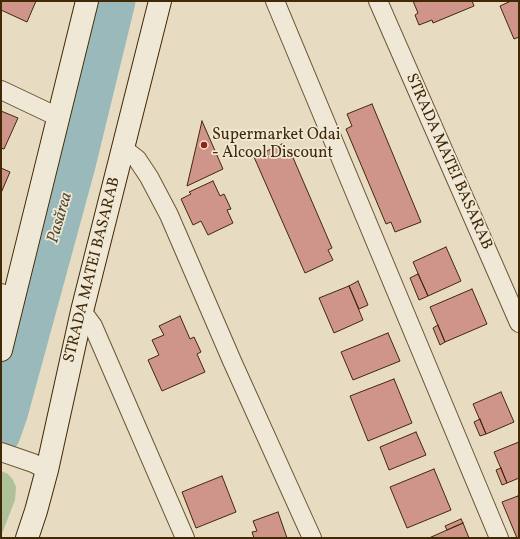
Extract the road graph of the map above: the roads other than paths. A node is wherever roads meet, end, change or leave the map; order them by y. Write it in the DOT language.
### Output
graph roads {
  1 [pos="87,1"];
  2 [pos="160,1"];
  3 [pos="275,1"];
  4 [pos="378,1"];
  5 [pos="1,90"];
  6 [pos="58,116"];
  7 [pos="123,148"];
  8 [pos="8,295"];
  9 [pos="82,311"];
  10 [pos="519,323"];
  11 [pos="1,350"];
  12 [pos="1,452"];
  13 [pos="40,467"];
  14 [pos="27,538"];
  15 [pos="185,538"];
  16 [pos="312,538"];
  17 [pos="499,538"];
  1 -- 6 [label="street"];
  2 -- 7 [label="street, STRADA MATEI BASARAB"];
  3 -- 17 [label="street"];
  4 -- 10 [label="street, STRADA MATEI BASARAB"];
  5 -- 6 [label="street"];
  6 -- 8 [label="street"];
  7 -- 9 [label="street, STRADA MATEI BASARAB"];
  7 -- 16 [label="street"];
  8 -- 11 [label="street"];
  9 -- 13 [label="street, STRADA MATEI BASARAB"];
  9 -- 15 [label="street"];
  12 -- 13 [label="street"];
  13 -- 14 [label="street, STRADA MATEI BASARAB"];
}
